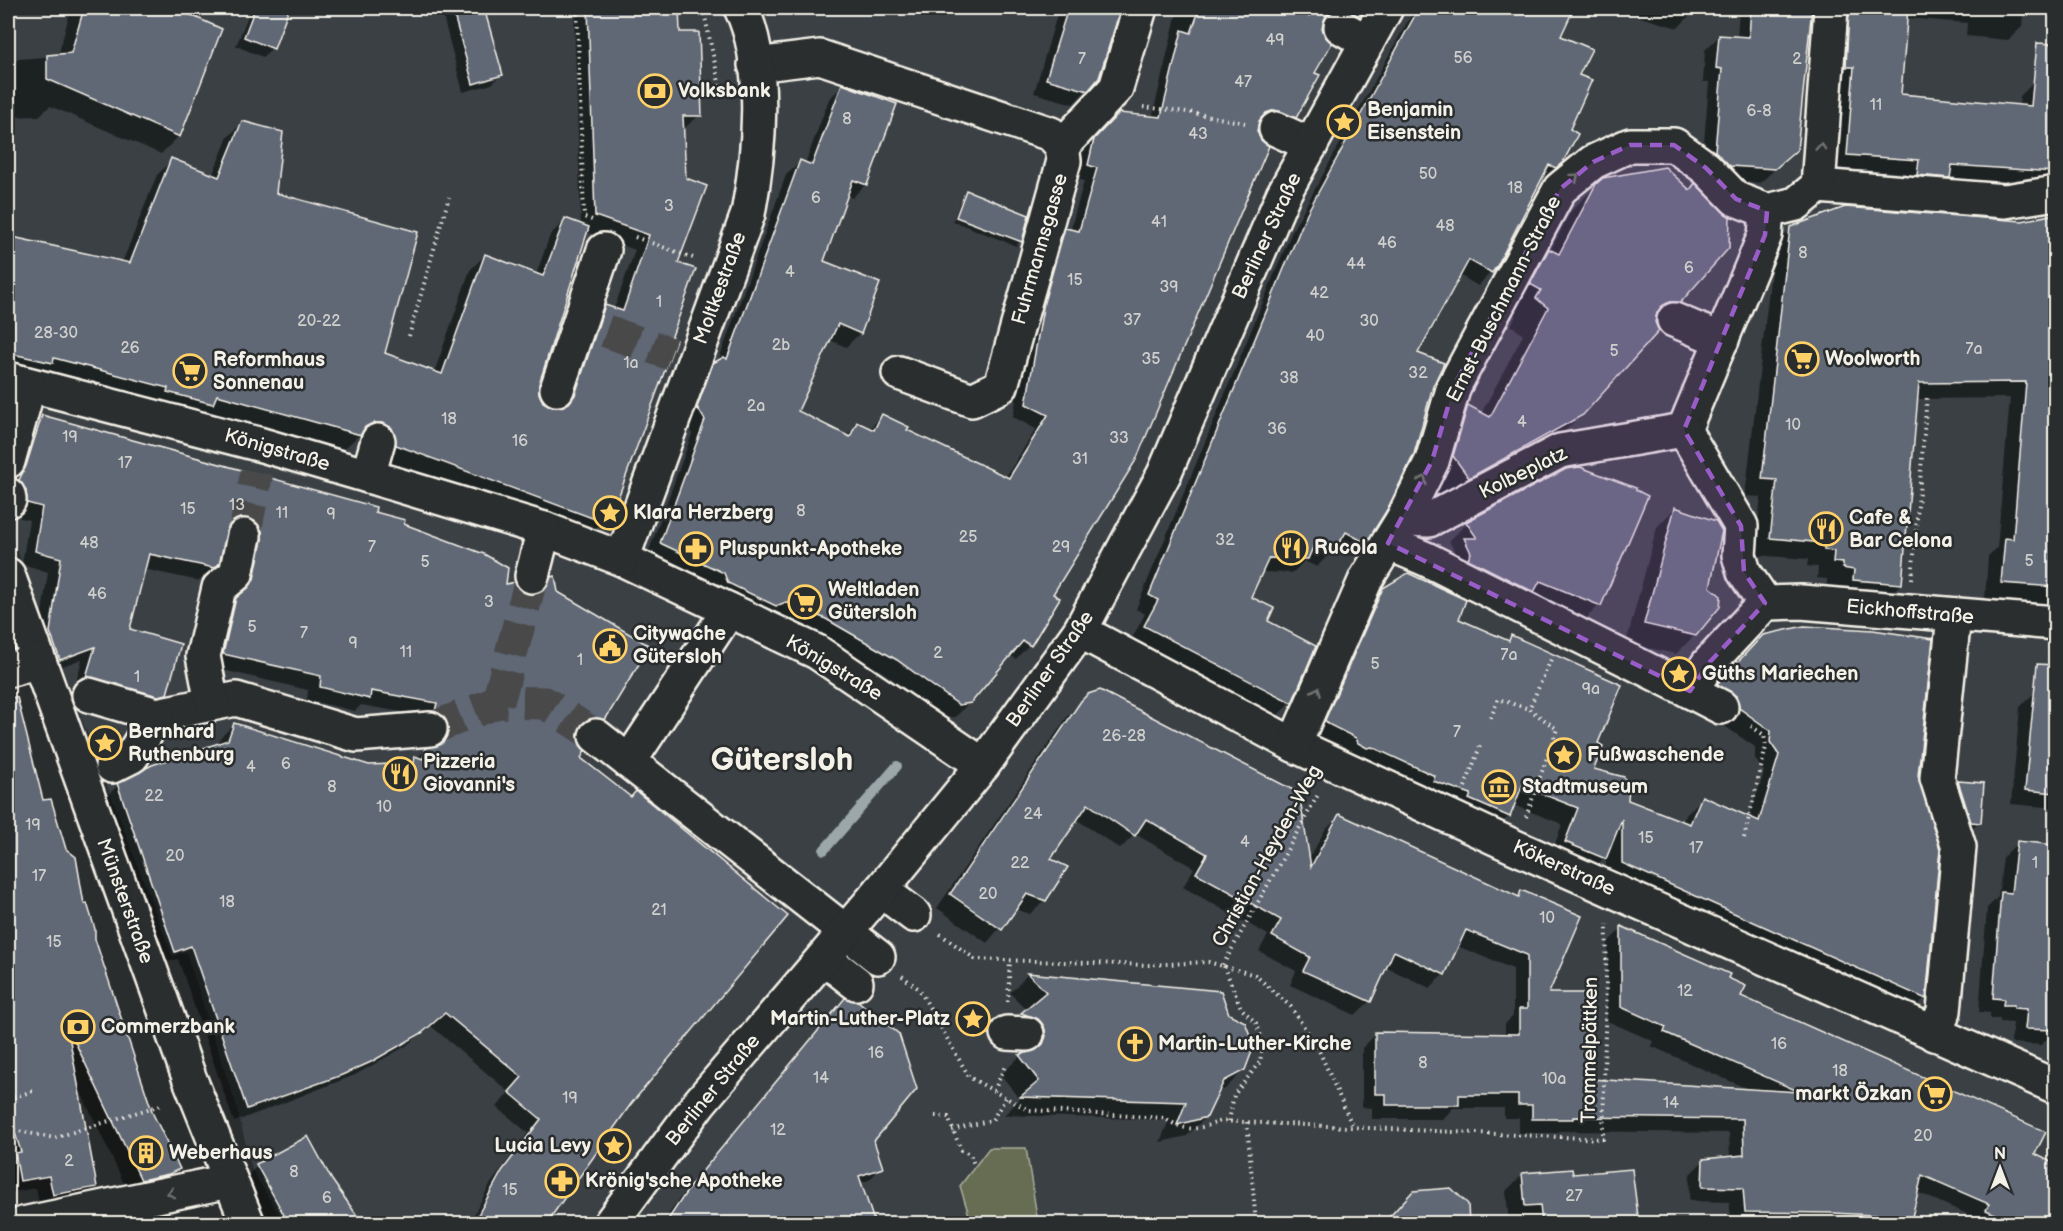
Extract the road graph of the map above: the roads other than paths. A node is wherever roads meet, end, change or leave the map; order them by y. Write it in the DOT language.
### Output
graph roads {
  1 [pos="741,8"];
  2 [pos="1140,8"];
  3 [pos="1386,8"];
  4 [pos="1832,8"];
  5 [pos="755,66"];
  6 [pos="1276,129"];
  7 [pos="1311,145"];
  8 [pos="1062,146"];
  9 [pos="1818,186"];
  10 [pos="2055,193"];
  11 [pos="1767,211"];
  12 [pos="598,235"];
  13 [pos="1674,320"];
  14 [pos="1722,340"];
  15 [pos="899,373"];
  16 [pos="18,382"];
  17 [pos="557,389"];
  18 [pos="1684,430"];
  19 [pos="378,441"];
  20 [pos="8,461"];
  21 [pos="368,476"];
  22 [pos="1406,527"];
  23 [pos="544,529"];
  24 [pos="244,536"];
  25 [pos="622,559"];
  26 [pos="8,576"];
  27 [pos="531,576"];
  28 [pos="1765,603"];
  29 [pos="729,610"];
  30 [pos="1954,616"];
  31 [pos="2055,623"];
  32 [pos="1080,631"];
  33 [pos="39,661"];
  34 [pos="1635,663"];
  35 [pos="1708,664"];
  36 [pos="8,670"];
  37 [pos="1690,691"];
  38 [pos="89,695"];
  39 [pos="212,703"];
  40 [pos="1721,707"];
  41 [pos="156,715"];
  42 [pos="430,729"];
  43 [pos="596,736"];
  44 [pos="1294,745"];
  45 [pos="629,762"];
  46 [pos="983,765"];
  47 [pos="119,768"];
  48 [pos="881,890"];
  49 [pos="914,915"];
  50 [pos="845,932"];
  51 [pos="878,957"];
  52 [pos="824,958"];
  53 [pos="856,983"];
  54 [pos="1934,1034"];
  55 [pos="2055,1087"];
  56 [pos="229,1181"];
  57 [pos="86,1217"];
  58 [pos="23,1224"];
  59 [pos="248,1224"];
  60 [pos="610,1224"];
  1 -- 5 [label="street, Moltkestraße"];
  2 -- 8 [label="street"];
  3 -- 7 [label="street, Berliner Straße"];
  9 -- 4 [label="street, one-way"];
  5 -- 8 [label="street, Fuhrmannsgasse"];
  5 -- 25 [label="street, Moltkestraße"];
  6 -- 7 [label="street"];
  7 -- 32 [label="street, Berliner Straße"];
  8 -- 15 [label="street, Fuhrmannsgasse"];
  9 -- 10 [label="street"];
  9 -- 11 [label="street"];
  11 -- 14 [label="street"];
  22 -- 11 [label="street, Ernst-Buschmann-Straße, one-way"];
  12 -- 17 [label="street"];
  13 -- 14 [label="street"];
  14 -- 18 [label="street"];
  16 -- 20 [label="street"];
  16 -- 21 [label="street, Königstraße"];
  18 -- 22 [label="street, Kolbeplatz"];
  18 -- 28 [label="street"];
  19 -- 21 [label="street"];
  21 -- 23 [label="street, Königstraße"];
  22 -- 34 [label="street"];
  44 -- 22 [label="street, Ernst-Buschmann-Straße, one-way"];
  23 -- 25 [label="street, Königstraße"];
  23 -- 27 [label="street"];
  24 -- 39 [label="street"];
  25 -- 29 [label="street, Königstraße"];
  26 -- 33 [label="street, Münsterstraße"];
  28 -- 30 [label="street, Eickhoffstraße"];
  28 -- 35 [label="street"];
  29 -- 45 [label="street"];
  29 -- 46 [label="street, Königstraße"];
  30 -- 31 [label="street, Eickhoffstraße"];
  30 -- 54 [label="street"];
  32 -- 44 [label="street, Kökerstraße"];
  32 -- 46 [label="street, Berliner Straße"];
  33 -- 36 [label="street"];
  33 -- 56 [label="street, Münsterstraße"];
  34 -- 35 [label="street"];
  34 -- 37 [label="street"];
  35 -- 37 [label="street"];
  37 -- 40 [label="street"];
  38 -- 41 [label="street"];
  39 -- 41 [label="street"];
  39 -- 42 [label="street"];
  41 -- 47 [label="street"];
  43 -- 45 [label="street"];
  44 -- 54 [label="street, Kökerstraße"];
  45 -- 50 [label="street"];
  46 -- 48 [label="street, Berliner Straße"];
  48 -- 49 [label="street"];
  48 -- 50 [label="street, Berliner Straße"];
  50 -- 51 [label="street"];
  50 -- 52 [label="street, Berliner Straße"];
  52 -- 53 [label="street"];
  52 -- 60 [label="street, Berliner Straße"];
  54 -- 55 [label="street, Kökerstraße"];
  56 -- 57 [label="street, one-way"];
  56 -- 59 [label="street, Münsterstraße"];
  57 -- 58 [label="street"];
}
